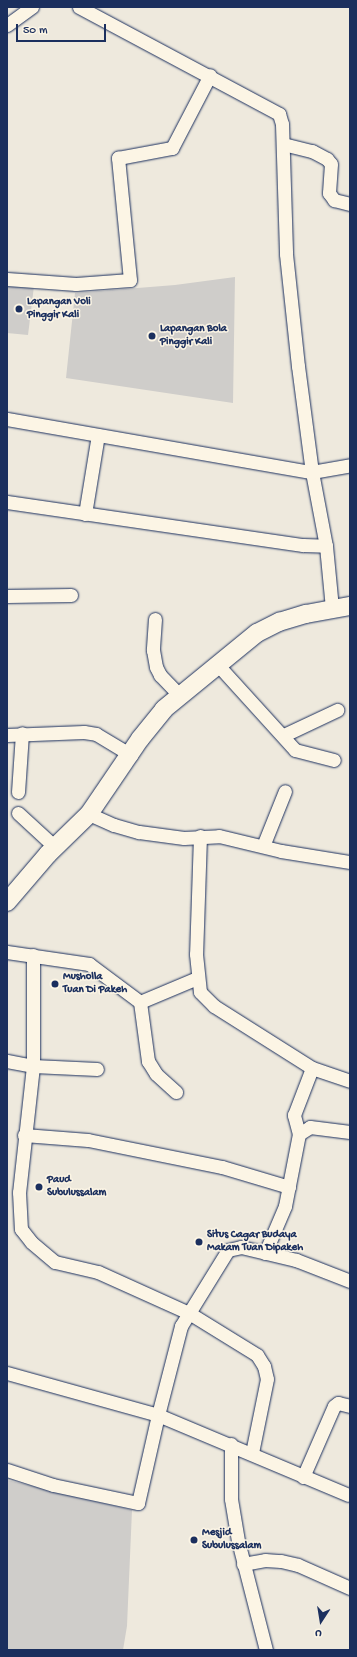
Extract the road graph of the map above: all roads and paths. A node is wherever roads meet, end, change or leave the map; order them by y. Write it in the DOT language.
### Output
graph roads {
  1 [pos="32,7"];
  2 [pos="78,7"];
  3 [pos="7,24"];
  4 [pos="210,75"];
  5 [pos="283,144"];
  6 [pos="350,204"];
  7 [pos="7,279"];
  8 [pos="7,418"];
  9 [pos="98,435"];
  10 [pos="350,465"];
  11 [pos="312,472"];
  12 [pos="7,502"];
  13 [pos="85,514"];
  14 [pos="326,546"];
  15 [pos="71,595"];
  16 [pos="7,596"];
  17 [pos="350,606"];
  18 [pos="332,608"];
  19 [pos="155,619"];
  20 [pos="217,664"];
  21 [pos="180,696"];
  22 [pos="337,710"];
  23 [pos="22,733"];
  24 [pos="7,735"];
  25 [pos="284,735"];
  26 [pos="131,755"];
  27 [pos="334,760"];
  28 [pos="285,791"];
  29 [pos="18,792"];
  30 [pos="18,813"];
  31 [pos="89,814"];
  32 [pos="200,836"];
  33 [pos="263,846"];
  34 [pos="55,847"];
  35 [pos="350,862"];
  36 [pos="7,902"];
  37 [pos="7,952"];
  38 [pos="33,955"];
  39 [pos="197,978"];
  40 [pos="140,1002"];
  41 [pos="7,1061"];
  42 [pos="33,1066"];
  43 [pos="312,1068"];
  44 [pos="97,1069"];
  45 [pos="350,1080"];
  46 [pos="176,1092"];
  47 [pos="350,1132"];
  48 [pos="24,1134"];
  49 [pos="299,1134"];
  50 [pos="289,1187"];
  51 [pos="13,1192"];
  52 [pos="264,1253"];
  53 [pos="350,1281"];
  54 [pos="189,1313"];
  55 [pos="7,1373"];
  56 [pos="350,1406"];
  57 [pos="158,1415"];
  58 [pos="231,1444"];
  59 [pos="252,1454"];
  60 [pos="7,1470"];
  61 [pos="303,1477"];
  62 [pos="348,1495"];
  63 [pos="243,1564"];
  64 [pos="350,1588"];
  65 [pos="266,1650"];
  1 -- 3 [label="street"];
  2 -- 4 [label="street"];
  4 -- 5 [label="street"];
  4 -- 7 [label="street"];
  5 -- 6 [label="street"];
  5 -- 11 [label="street"];
  8 -- 9 [label="street"];
  9 -- 11 [label="street"];
  9 -- 13 [label="street"];
  10 -- 11 [label="street"];
  11 -- 14 [label="street"];
  12 -- 13 [label="street"];
  13 -- 14 [label="street"];
  14 -- 18 [label="street"];
  15 -- 16 [label="street"];
  17 -- 18 [label="street"];
  18 -- 20 [label="street"];
  19 -- 21 [label="street"];
  20 -- 21 [label="street"];
  20 -- 25 [label="street"];
  21 -- 26 [label="street"];
  22 -- 25 [label="street"];
  23 -- 24 [label="street"];
  23 -- 26 [label="street"];
  23 -- 29 [label="street"];
  25 -- 27 [label="street"];
  26 -- 31 [label="street"];
  28 -- 33 [label="street"];
  30 -- 34 [label="street"];
  31 -- 32 [label="street"];
  31 -- 34 [label="street"];
  32 -- 33 [label="street"];
  32 -- 39 [label="street"];
  33 -- 35 [label="street"];
  34 -- 36 [label="street"];
  37 -- 38 [label="street"];
  38 -- 40 [label="street"];
  38 -- 42 [label="street"];
  39 -- 40 [label="street"];
  39 -- 43 [label="street"];
  40 -- 46 [label="street"];
  41 -- 42 [label="street"];
  42 -- 44 [label="street"];
  42 -- 48 [label="street"];
  43 -- 45 [label="street"];
  43 -- 49 [label="street"];
  47 -- 49 [label="street"];
  48 -- 50 [label="street"];
  48 -- 51 [label="street"];
  49 -- 50 [label="street"];
  50 -- 52 [label="street"];
  51 -- 54 [label="street"];
  52 -- 53 [label="street"];
  52 -- 54 [label="street"];
  54 -- 57 [label="street"];
  54 -- 59 [label="street"];
  55 -- 57 [label="street"];
  56 -- 61 [label="street"];
  57 -- 58 [label="street"];
  57 -- 60 [label="street"];
  58 -- 59 [label="street"];
  58 -- 63 [label="street"];
  59 -- 61 [label="street"];
  61 -- 62 [label="street"];
  63 -- 64 [label="street"];
  63 -- 65 [label="street"];
}
